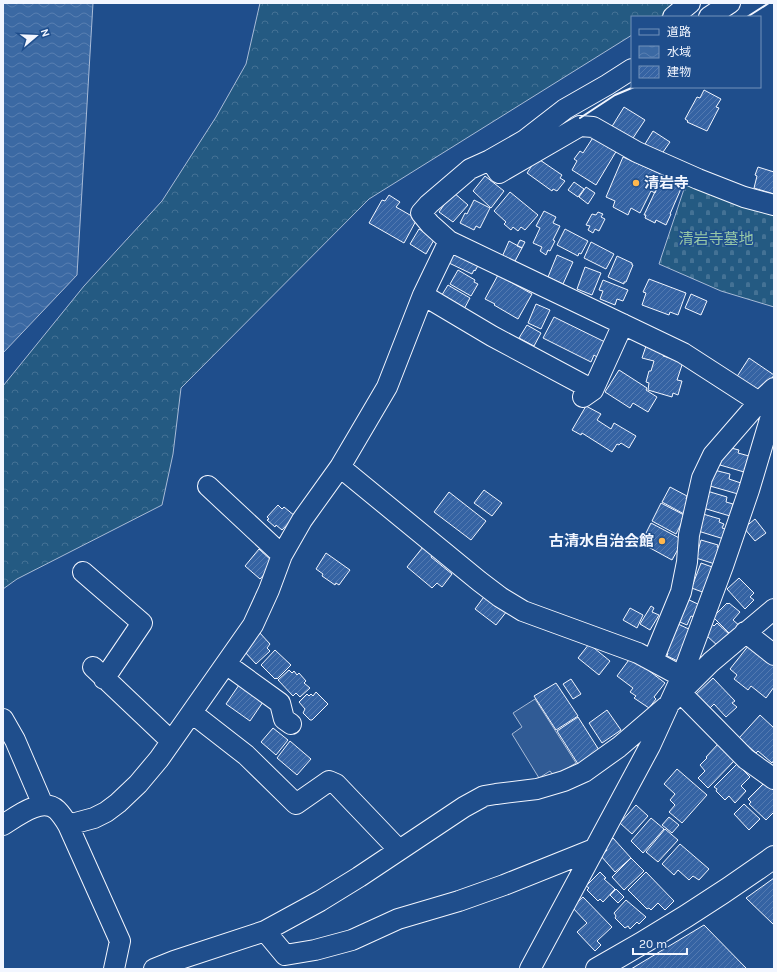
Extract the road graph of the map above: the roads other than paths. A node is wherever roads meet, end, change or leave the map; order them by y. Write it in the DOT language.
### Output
graph roads {
  1 [pos="690,3"];
  2 [pos="730,3"];
  3 [pos="674,16"];
  4 [pos="710,16"];
  5 [pos="631,70"];
  6 [pos="490,160"];
  7 [pos="774,205"];
  8 [pos="449,241"];
  9 [pos="422,295"];
  10 [pos="623,324"];
  11 [pos="774,388"];
  12 [pos="767,404"];
  13 [pos="340,467"];
  14 [pos="208,486"];
  15 [pos="282,555"];
  16 [pos="83,572"];
  17 [pos="774,609"];
  18 [pos="745,632"];
  19 [pos="774,655"];
  20 [pos="653,660"];
  21 [pos="226,664"];
  22 [pos="680,688"];
  23 [pos="192,713"];
  24 [pos="3,719"];
  25 [pos="291,724"];
  26 [pos="171,741"];
  27 [pos="774,779"];
  28 [pos="43,805"];
  29 [pos="3,825"];
  30 [pos="68,825"];
  31 [pos="594,849"];
  32 [pos="399,850"];
  33 [pos="774,857"];
  34 [pos="265,931"];
  35 [pos="114,969"];
  36 [pos="154,969"];
  37 [pos="530,969"];
  38 [pos="597,969"];
  1 -- 3 [label="street"];
  2 -- 4 [label="street"];
  5 -- 6 [label="street"];
  6 -- 7 [label="street"];
  6 -- 8 [label="street"];
  8 -- 9 [label="street"];
  8 -- 10 [label="street"];
  9 -- 10 [label="street"];
  9 -- 13 [label="street"];
  10 -- 12 [label="street"];
  11 -- 12 [label="street"];
  12 -- 20 [label="street"];
  12 -- 22 [label="street"];
  13 -- 15 [label="street"];
  13 -- 20 [label="street"];
  14 -- 15 [label="street"];
  15 -- 21 [label="street"];
  16 -- 26 [label="street"];
  17 -- 18 [label="street"];
  18 -- 19 [label="street"];
  18 -- 22 [label="street"];
  20 -- 22 [label="street"];
  21 -- 23 [label="street"];
  21 -- 25 [label="street"];
  22 -- 27 [label="street"];
  22 -- 31 [label="street"];
  22 -- 32 [label="street"];
  23 -- 26 [label="street"];
  23 -- 32 [label="street"];
  24 -- 28 [label="street"];
  26 -- 30 [label="street"];
  28 -- 29 [label="street"];
  28 -- 30 [label="street"];
  30 -- 35 [label="street"];
  31 -- 34 [label="street"];
  31 -- 37 [label="street"];
  32 -- 34 [label="street"];
  33 -- 38 [label="main road"];
  34 -- 36 [label="street"];
}
